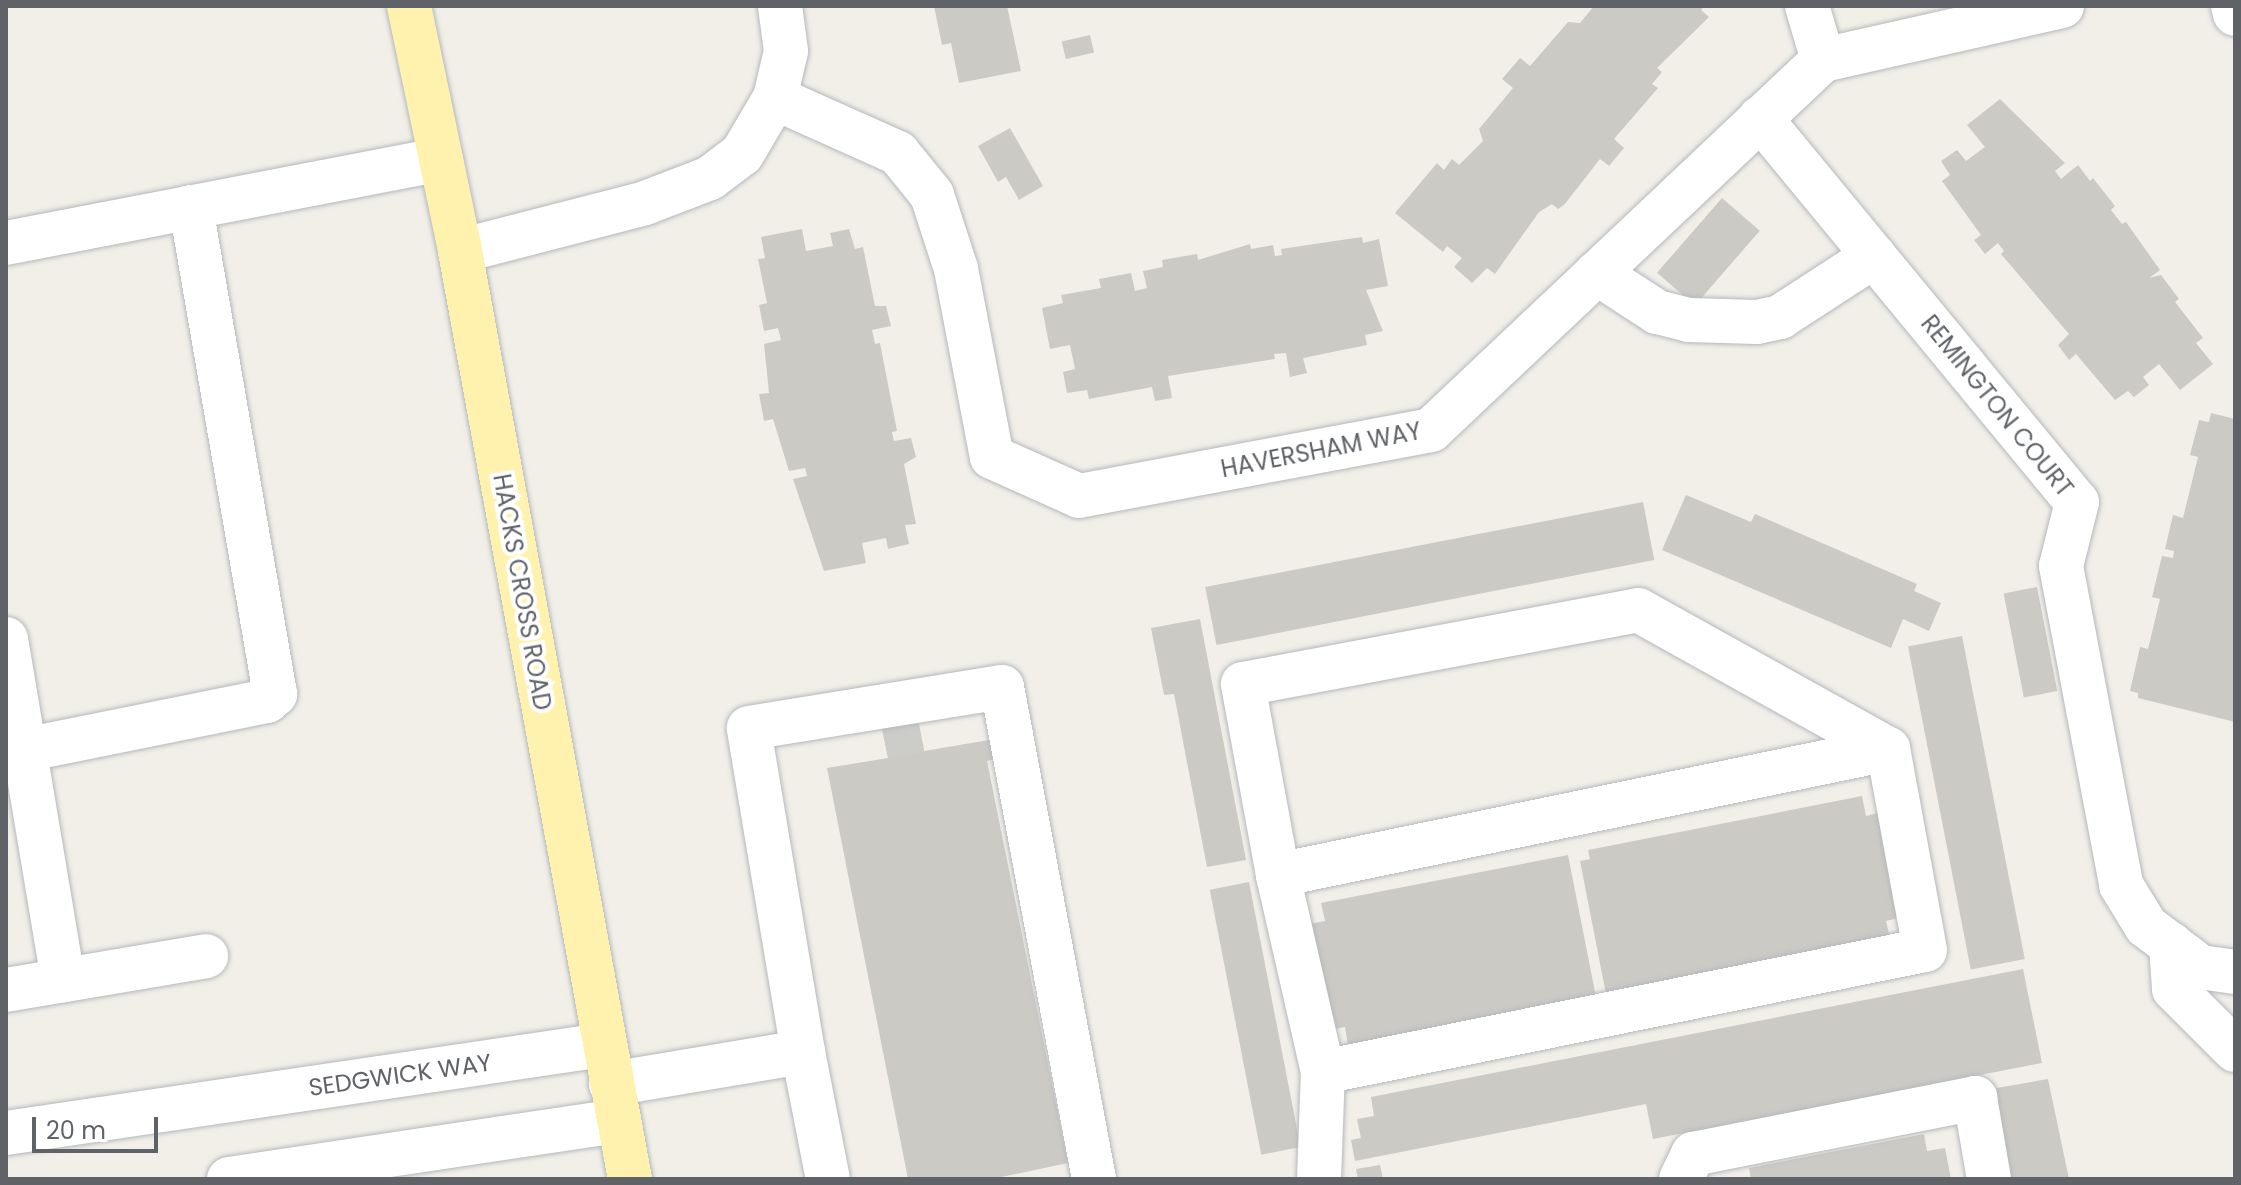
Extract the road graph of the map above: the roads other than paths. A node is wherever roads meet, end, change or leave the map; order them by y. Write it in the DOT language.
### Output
graph roads {
  1 [pos="409,6"];
  2 [pos="780,6"];
  3 [pos="1807,6"];
  4 [pos="2062,6"];
  5 [pos="2233,6"];
  6 [pos="2235,14"];
  7 [pos="1823,60"];
  8 [pos="775,98"];
  9 [pos="1760,118"];
  10 [pos="441,159"];
  11 [pos="191,207"];
  12 [pos="6,243"];
  13 [pos="460,251"];
  14 [pos="1874,256"];
  15 [pos="1597,273"];
  16 [pos="6,639"];
  17 [pos="953,695"];
  18 [pos="823,715"];
  19 [pos="1888,749"];
  20 [pos="24,750"];
  21 [pos="1278,875"];
  22 [pos="2178,950"];
  23 [pos="206,956"];
  24 [pos="2235,972"];
  25 [pos="63,980"];
  26 [pos="6,990"];
  27 [pos="2235,1050"];
  28 [pos="803,1052"];
  29 [pos="1323,1072"];
  30 [pos="611,1083"];
  31 [pos="6,1133"];
  32 [pos="229,1179"];
  33 [pos="630,1179"];
  34 [pos="828,1179"];
  35 [pos="1094,1179"];
  36 [pos="1319,1179"];
  37 [pos="1681,1179"];
  38 [pos="1989,1179"];
  1 -- 10 [label="main road, HACKS CROSS ROAD"];
  2 -- 8 [label="street"];
  3 -- 7 [label="street"];
  4 -- 7 [label="street, HAVERSHAM WAY"];
  5 -- 6 [label="street"];
  7 -- 9 [label="street, HAVERSHAM WAY"];
  8 -- 13 [label="street"];
  8 -- 15 [label="street, HAVERSHAM WAY"];
  9 -- 14 [label="street, REMINGTON COURT"];
  9 -- 15 [label="street, HAVERSHAM WAY"];
  10 -- 11 [label="street"];
  10 -- 13 [label="main road, HACKS CROSS ROAD"];
  11 -- 12 [label="street"];
  11 -- 20 [label="street"];
  13 -- 30 [label="main road, HACKS CROSS ROAD"];
  14 -- 15 [label="street"];
  14 -- 22 [label="street, REMINGTON COURT"];
  16 -- 20 [label="street"];
  17 -- 18 [label="street"];
  17 -- 18 [label="street"];
  17 -- 35 [label="street"];
  18 -- 28 [label="street"];
  19 -- 21 [label="street"];
  19 -- 21 [label="street"];
  19 -- 29 [label="street"];
  20 -- 25 [label="street"];
  21 -- 29 [label="street"];
  22 -- 24 [label="street"];
  22 -- 27 [label="street"];
  23 -- 25 [label="street"];
  25 -- 26 [label="street"];
  28 -- 30 [label="street"];
  28 -- 34 [label="street"];
  29 -- 36 [label="street"];
  30 -- 31 [label="street, SEDGWICK WAY"];
  30 -- 32 [label="street"];
  30 -- 33 [label="main road, HACKS CROSS ROAD"];
  37 -- 38 [label="street"];
}
